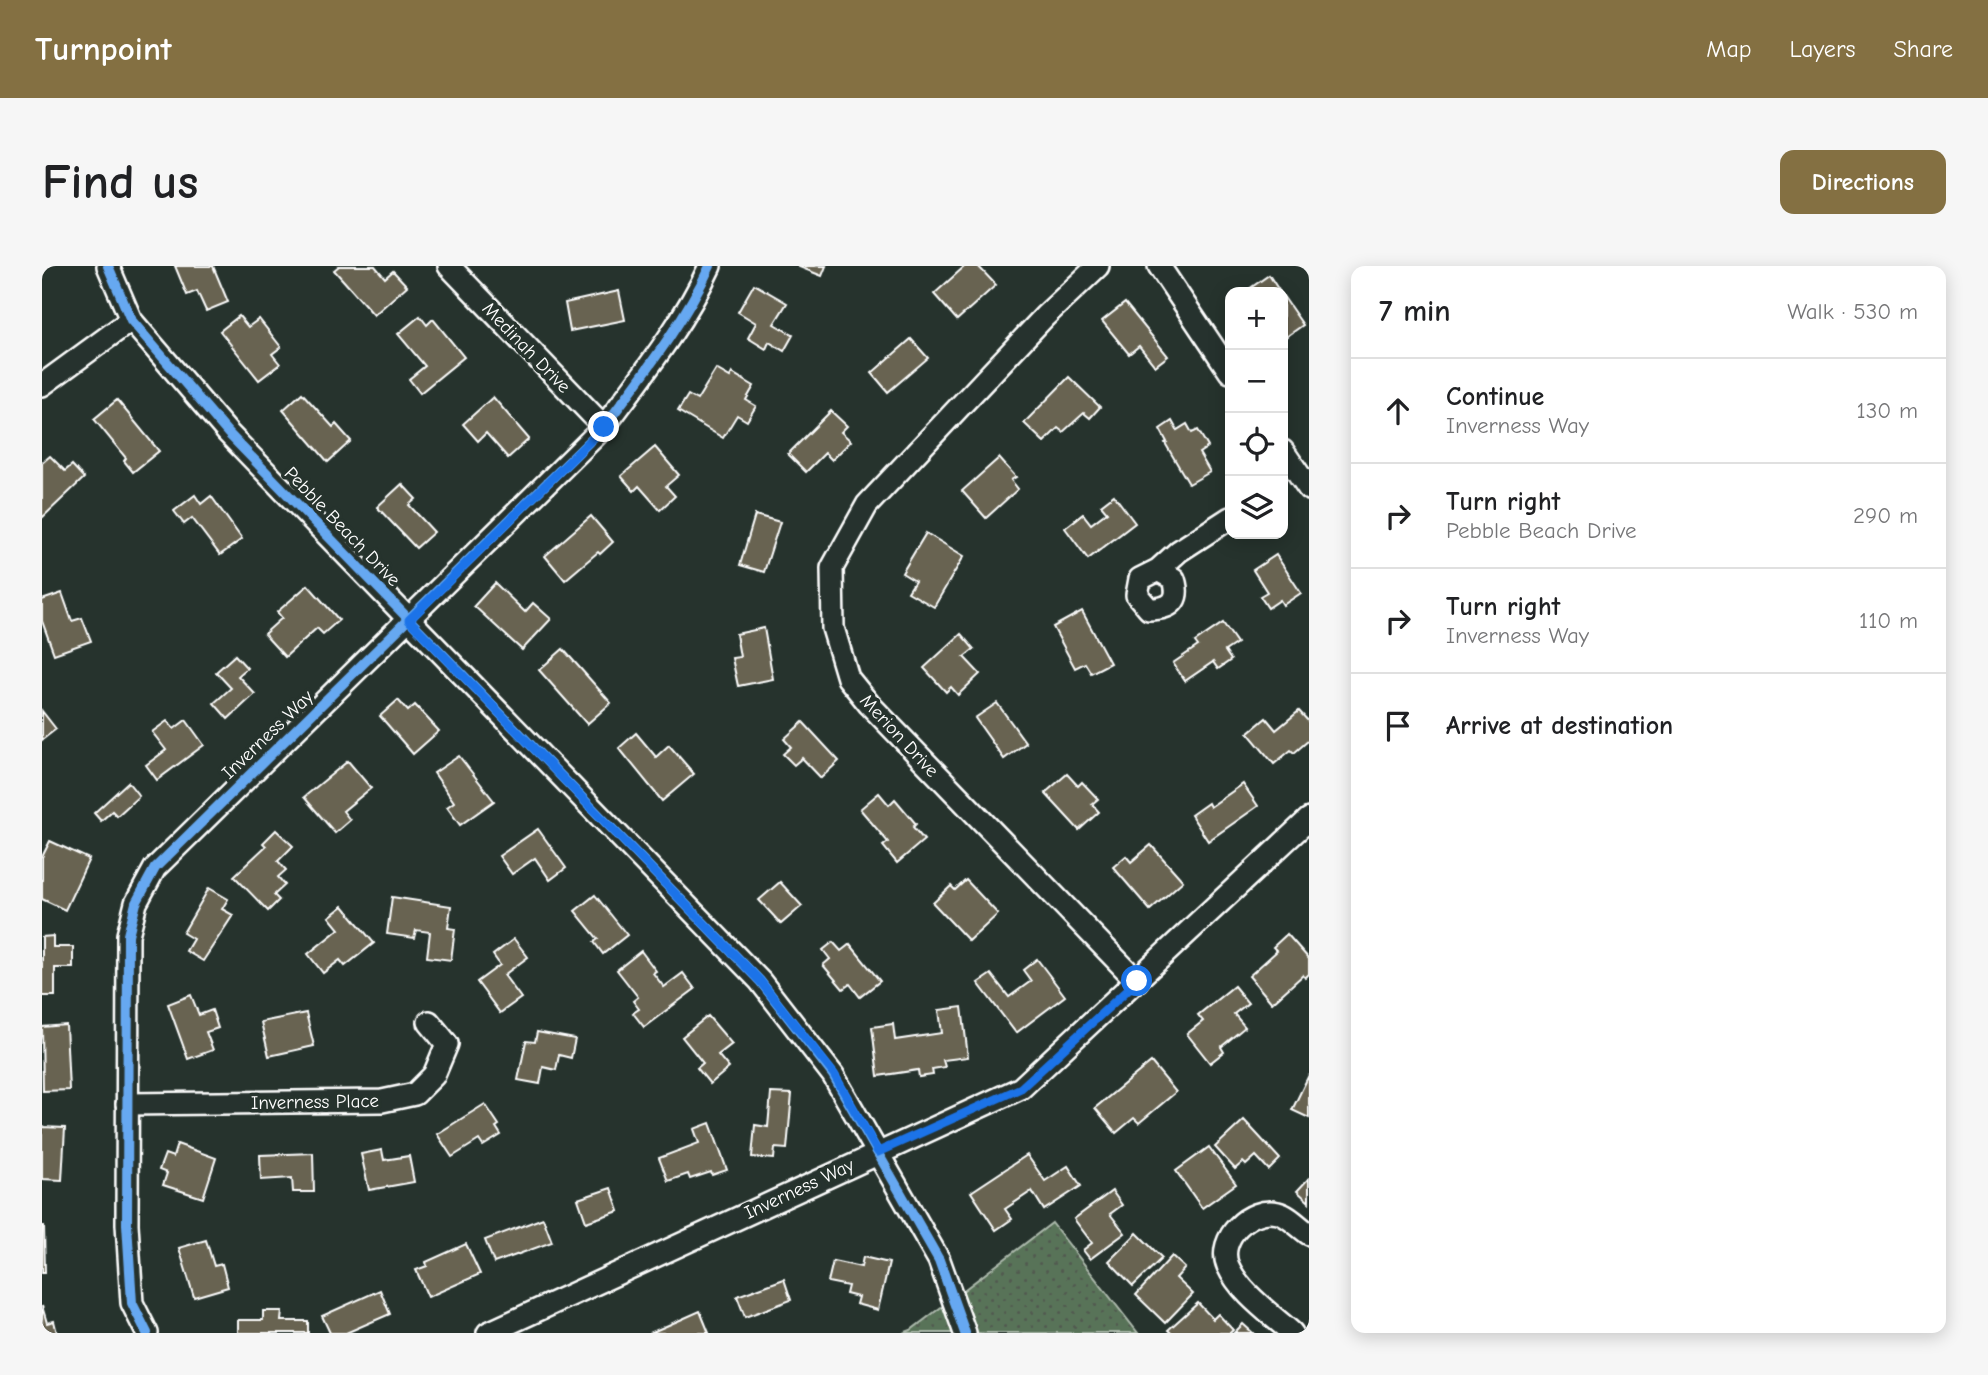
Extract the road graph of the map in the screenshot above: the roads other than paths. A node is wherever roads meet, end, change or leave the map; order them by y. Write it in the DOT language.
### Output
graph roads {
  1 [pos="108,266"];
  2 [pos="449,266"];
  3 [pos="710,266"];
  4 [pos="1098,266"];
  5 [pos="1159,266"];
  6 [pos="131,320"];
  7 [pos="1225,365"];
  8 [pos="42,385"];
  9 [pos="604,427"];
  10 [pos="1288,462"];
  11 [pos="1297,483"];
  12 [pos="1225,521"];
  13 [pos="1158,570"];
  14 [pos="409,620"];
  15 [pos="1309,819"];
  16 [pos="1137,981"];
  17 [pos="429,1022"];
  18 [pos="127,1104"];
  19 [pos="878,1152"];
  20 [pos="1309,1234"];
  21 [pos="147,1333"];
  22 [pos="488,1333"];
  23 [pos="965,1333"];
  24 [pos="1292,1333"];
  1 -- 6 [label="street, Pebble Beach Drive"];
  2 -- 9 [label="street, Medinah Drive"];
  3 -- 9 [label="street, Inverness Way"];
  4 -- 16 [label="street, Merion Drive"];
  5 -- 7 [label="street"];
  6 -- 8 [label="street"];
  6 -- 14 [label="street, Pebble Beach Drive"];
  9 -- 14 [label="street, Inverness Way"];
  10 -- 11 [label="street"];
  12 -- 13 [label="street"];
  14 -- 18 [label="street, Inverness Way"];
  14 -- 19 [label="street, Pebble Beach Drive"];
  15 -- 16 [label="street, Inverness Way"];
  16 -- 19 [label="street, Inverness Way"];
  17 -- 18 [label="street, Inverness Place"];
  18 -- 21 [label="street, Inverness Way"];
  19 -- 22 [label="street, Inverness Way"];
  19 -- 23 [label="street, Pebble Beach Drive"];
  20 -- 24 [label="street"];
}
